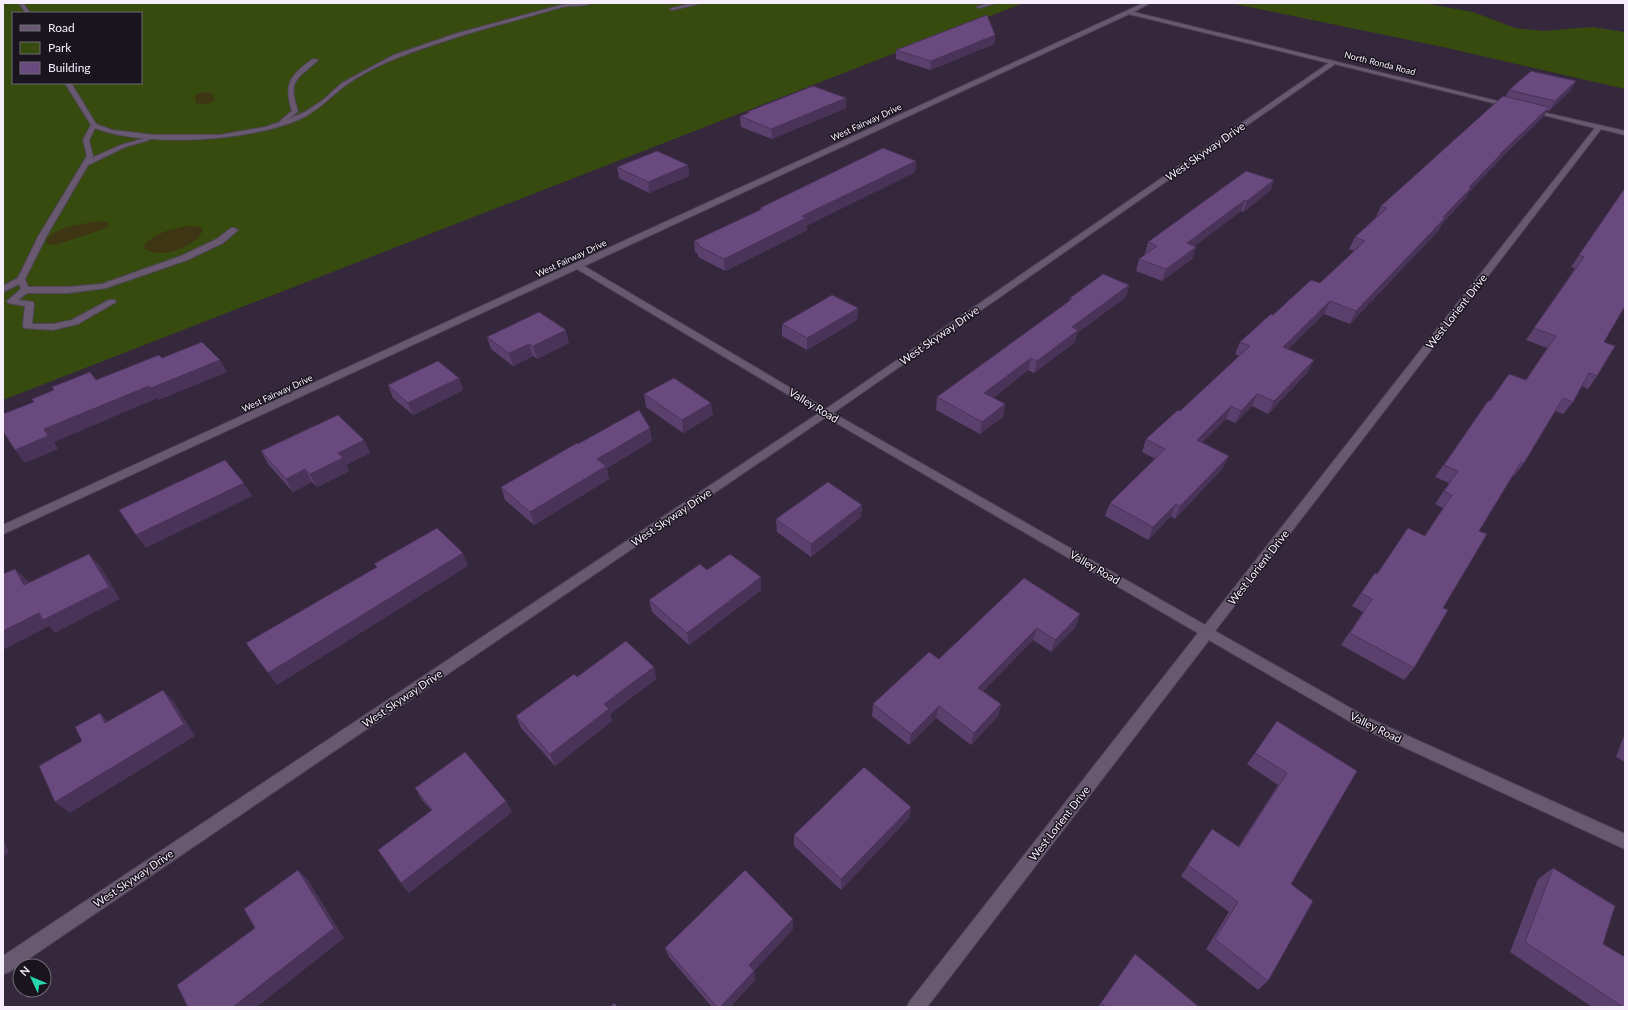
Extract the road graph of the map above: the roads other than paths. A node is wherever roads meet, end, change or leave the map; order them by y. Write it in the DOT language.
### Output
graph roads {
  1 [pos="22,3"];
  2 [pos="589,3"];
  3 [pos="700,3"];
  4 [pos="994,3"];
  5 [pos="1148,3"];
  6 [pos="572,4"];
  7 [pos="979,7"];
  8 [pos="672,9"];
  9 [pos="27,12"];
  10 [pos="1130,12"];
  11 [pos="316,60"];
  12 [pos="1334,62"];
  13 [pos="69,84"];
  14 [pos="1516,106"];
  15 [pos="1523,108"];
  16 [pos="280,124"];
  17 [pos="94,126"];
  18 [pos="1599,127"];
  19 [pos="1625,133"];
  20 [pos="154,137"];
  21 [pos="84,164"];
  22 [pos="234,230"];
  23 [pos="578,266"];
  24 [pos="21,279"];
  25 [pos="3,289"];
  26 [pos="25,290"];
  27 [pos="7,300"];
  28 [pos="112,302"];
  29 [pos="826,413"];
  30 [pos="3,530"];
  31 [pos="1207,632"];
  32 [pos="1625,842"];
  33 [pos="3,966"];
  34 [pos="916,1007"];
  1 -- 9 [label="street"];
  2 -- 6 [label="street"];
  3 -- 8 [label="street"];
  4 -- 7 [label="street"];
  5 -- 10 [label="street, West Fairway Drive"];
  6 -- 16 [label="street"];
  10 -- 12 [label="street, North Ronda Road"];
  10 -- 23 [label="street, West Fairway Drive"];
  11 -- 16 [label="street"];
  12 -- 14 [label="street, North Ronda Road"];
  12 -- 29 [label="street, West Skyway Drive"];
  13 -- 17 [label="street"];
  15 -- 18 [label="street"];
  16 -- 20 [label="street"];
  17 -- 20 [label="street"];
  17 -- 21 [label="street"];
  18 -- 19 [label="street"];
  18 -- 31 [label="street, West Lorient Drive"];
  20 -- 21 [label="street"];
  21 -- 24 [label="street"];
  22 -- 26 [label="street"];
  23 -- 29 [label="street, Valley Road"];
  23 -- 30 [label="street, West Fairway Drive"];
  24 -- 25 [label="street"];
  24 -- 26 [label="street"];
  26 -- 27 [label="street"];
  27 -- 28 [label="street"];
  29 -- 31 [label="street, Valley Road"];
  29 -- 33 [label="street, West Skyway Drive"];
  31 -- 32 [label="street, Valley Road"];
  31 -- 34 [label="street, West Lorient Drive"];
}
